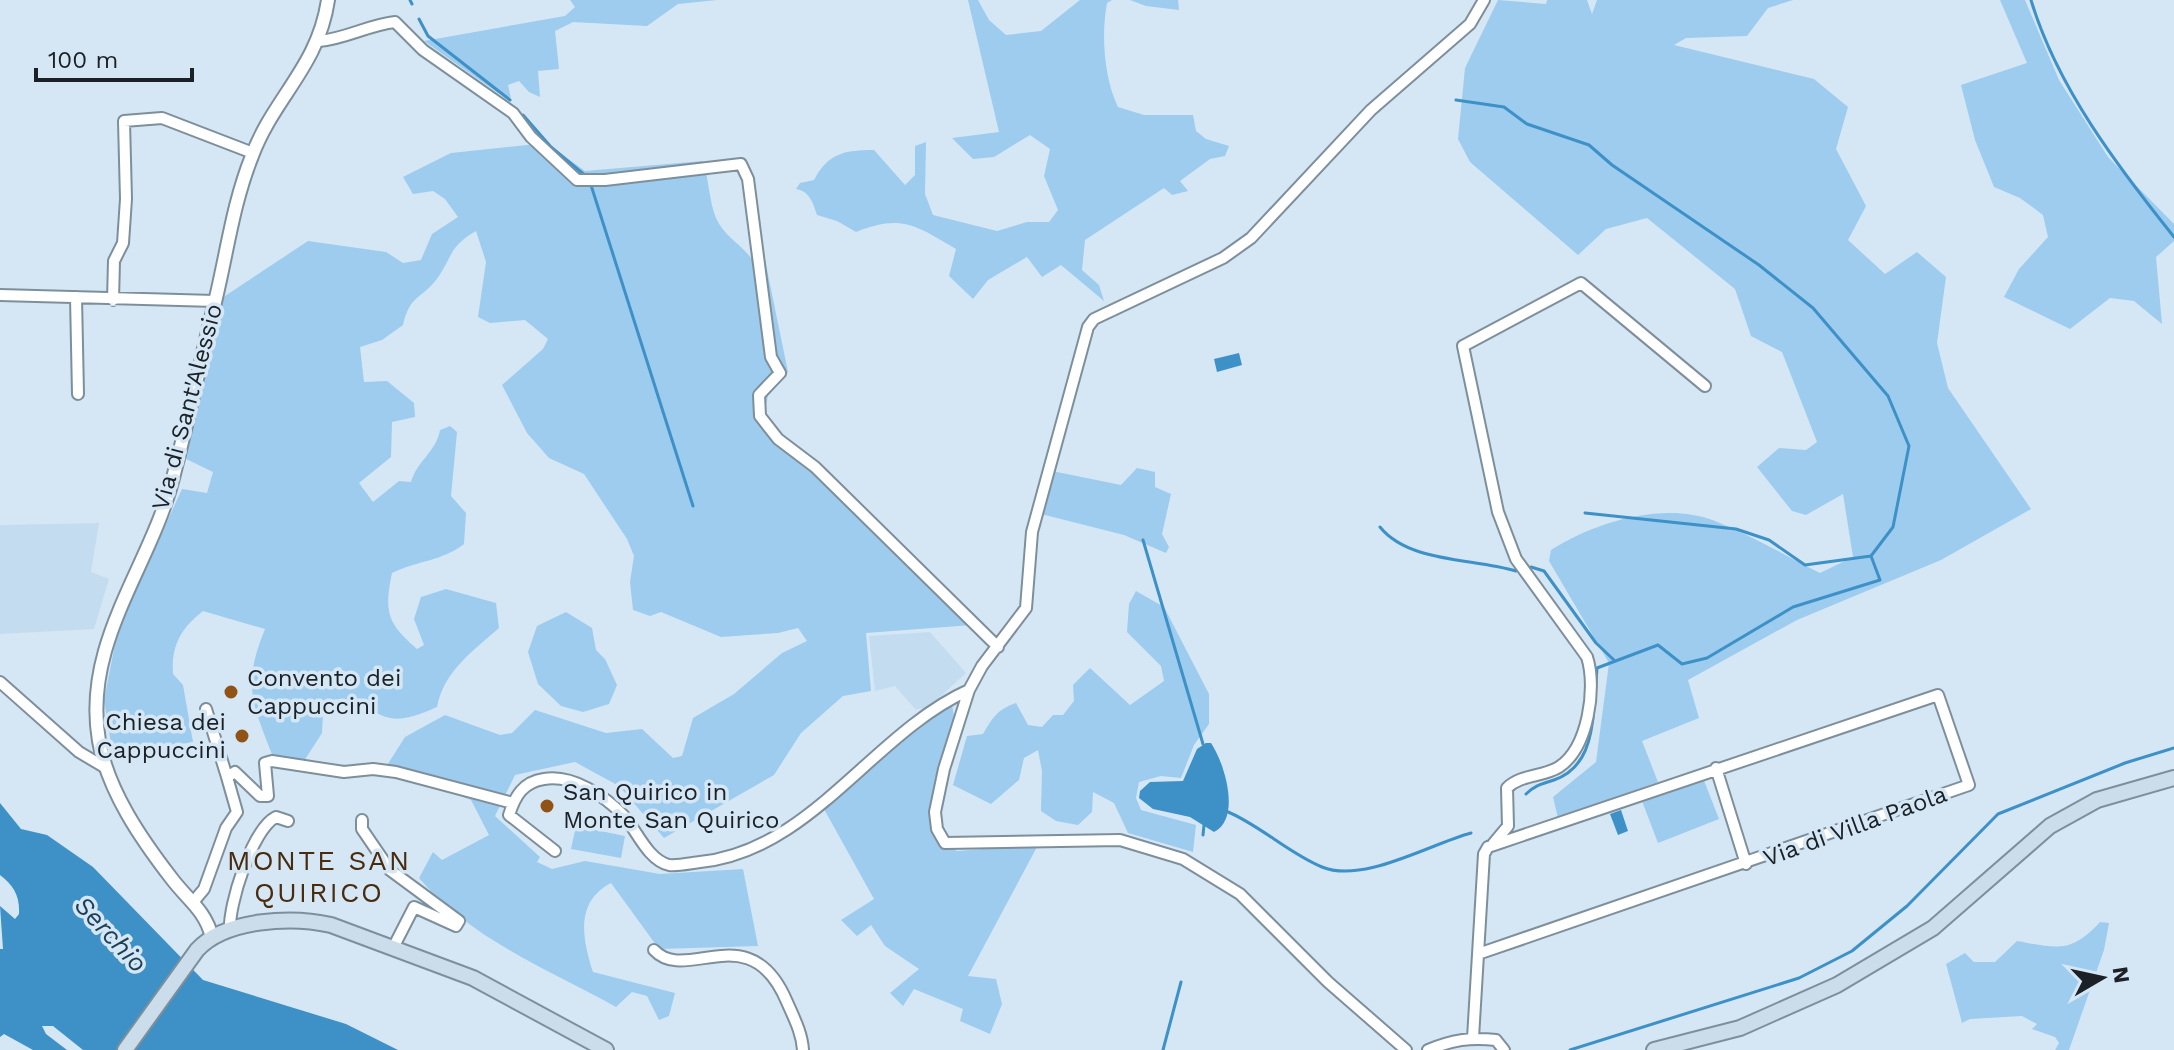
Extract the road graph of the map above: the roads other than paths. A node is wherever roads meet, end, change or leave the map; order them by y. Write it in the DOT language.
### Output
graph roads {
  1 [pos="328,0"];
  2 [pos="1484,0"];
  3 [pos="319,41"];
  4 [pos="253,153"];
  5 [pos="0,295"];
  6 [pos="76,297"];
  7 [pos="113,300"];
  8 [pos="215,301"];
  9 [pos="1705,386"];
  10 [pos="78,394"];
  11 [pos="998,647"];
  12 [pos="0,682"];
  13 [pos="969,690"];
  14 [pos="206,709"];
  15 [pos="106,768"];
  16 [pos="1716,768"];
  17 [pos="227,777"];
  18 [pos="2174,778"];
  19 [pos="513,803"];
  20 [pos="362,820"];
  21 [pos="288,821"];
  22 [pos="1488,847"];
  23 [pos="555,851"];
  24 [pos="1746,864"];
  25 [pos="194,901"];
  26 [pos="230,931"];
  27 [pos="212,937"];
  28 [pos="393,948"];
  29 [pos="654,950"];
  30 [pos="1478,954"];
  31 [pos="1473,1038"];
  32 [pos="1504,1049"];
  33 [pos="125,1050"];
  34 [pos="606,1050"];
  35 [pos="803,1050"];
  36 [pos="1406,1050"];
  37 [pos="1428,1050"];
  38 [pos="1654,1050"];
  1 -- 3 [label="street, Via di Sant'Alessio"];
  2 -- 11 [label="street"];
  3 -- 4 [label="street, Via di Sant'Alessio"];
  3 -- 11 [label="street"];
  4 -- 7 [label="street"];
  4 -- 8 [label="street, Via di Sant'Alessio"];
  5 -- 6 [label="street"];
  6 -- 7 [label="street"];
  6 -- 10 [label="street"];
  7 -- 8 [label="street"];
  8 -- 15 [label="street, Via di Sant'Alessio"];
  9 -- 22 [label="street"];
  11 -- 13 [label="street"];
  12 -- 15 [label="street"];
  13 -- 19 [label="street"];
  13 -- 36 [label="street"];
  14 -- 17 [label="street"];
  15 -- 25 [label="street, Via di Sant'Alessio"];
  16 -- 22 [label="street, Via di Villa Paola"];
  16 -- 24 [label="street, Via di Villa Paola"];
  16 -- 24 [label="street, Via di Villa Paola"];
  17 -- 19 [label="street"];
  17 -- 25 [label="street"];
  18 -- 38 [label="main road"];
  19 -- 23 [label="street"];
  20 -- 28 [label="street"];
  21 -- 26 [label="street"];
  22 -- 30 [label="street"];
  24 -- 30 [label="street, Via di Villa Paola"];
  25 -- 27 [label="street, Via di Sant'Alessio"];
  26 -- 27 [label="main road"];
  26 -- 28 [label="main road"];
  27 -- 33 [label="main road"];
  28 -- 34 [label="main road"];
  29 -- 35 [label="street"];
  30 -- 31 [label="street"];
  31 -- 32 [label="street"];
  31 -- 37 [label="street"];
}
